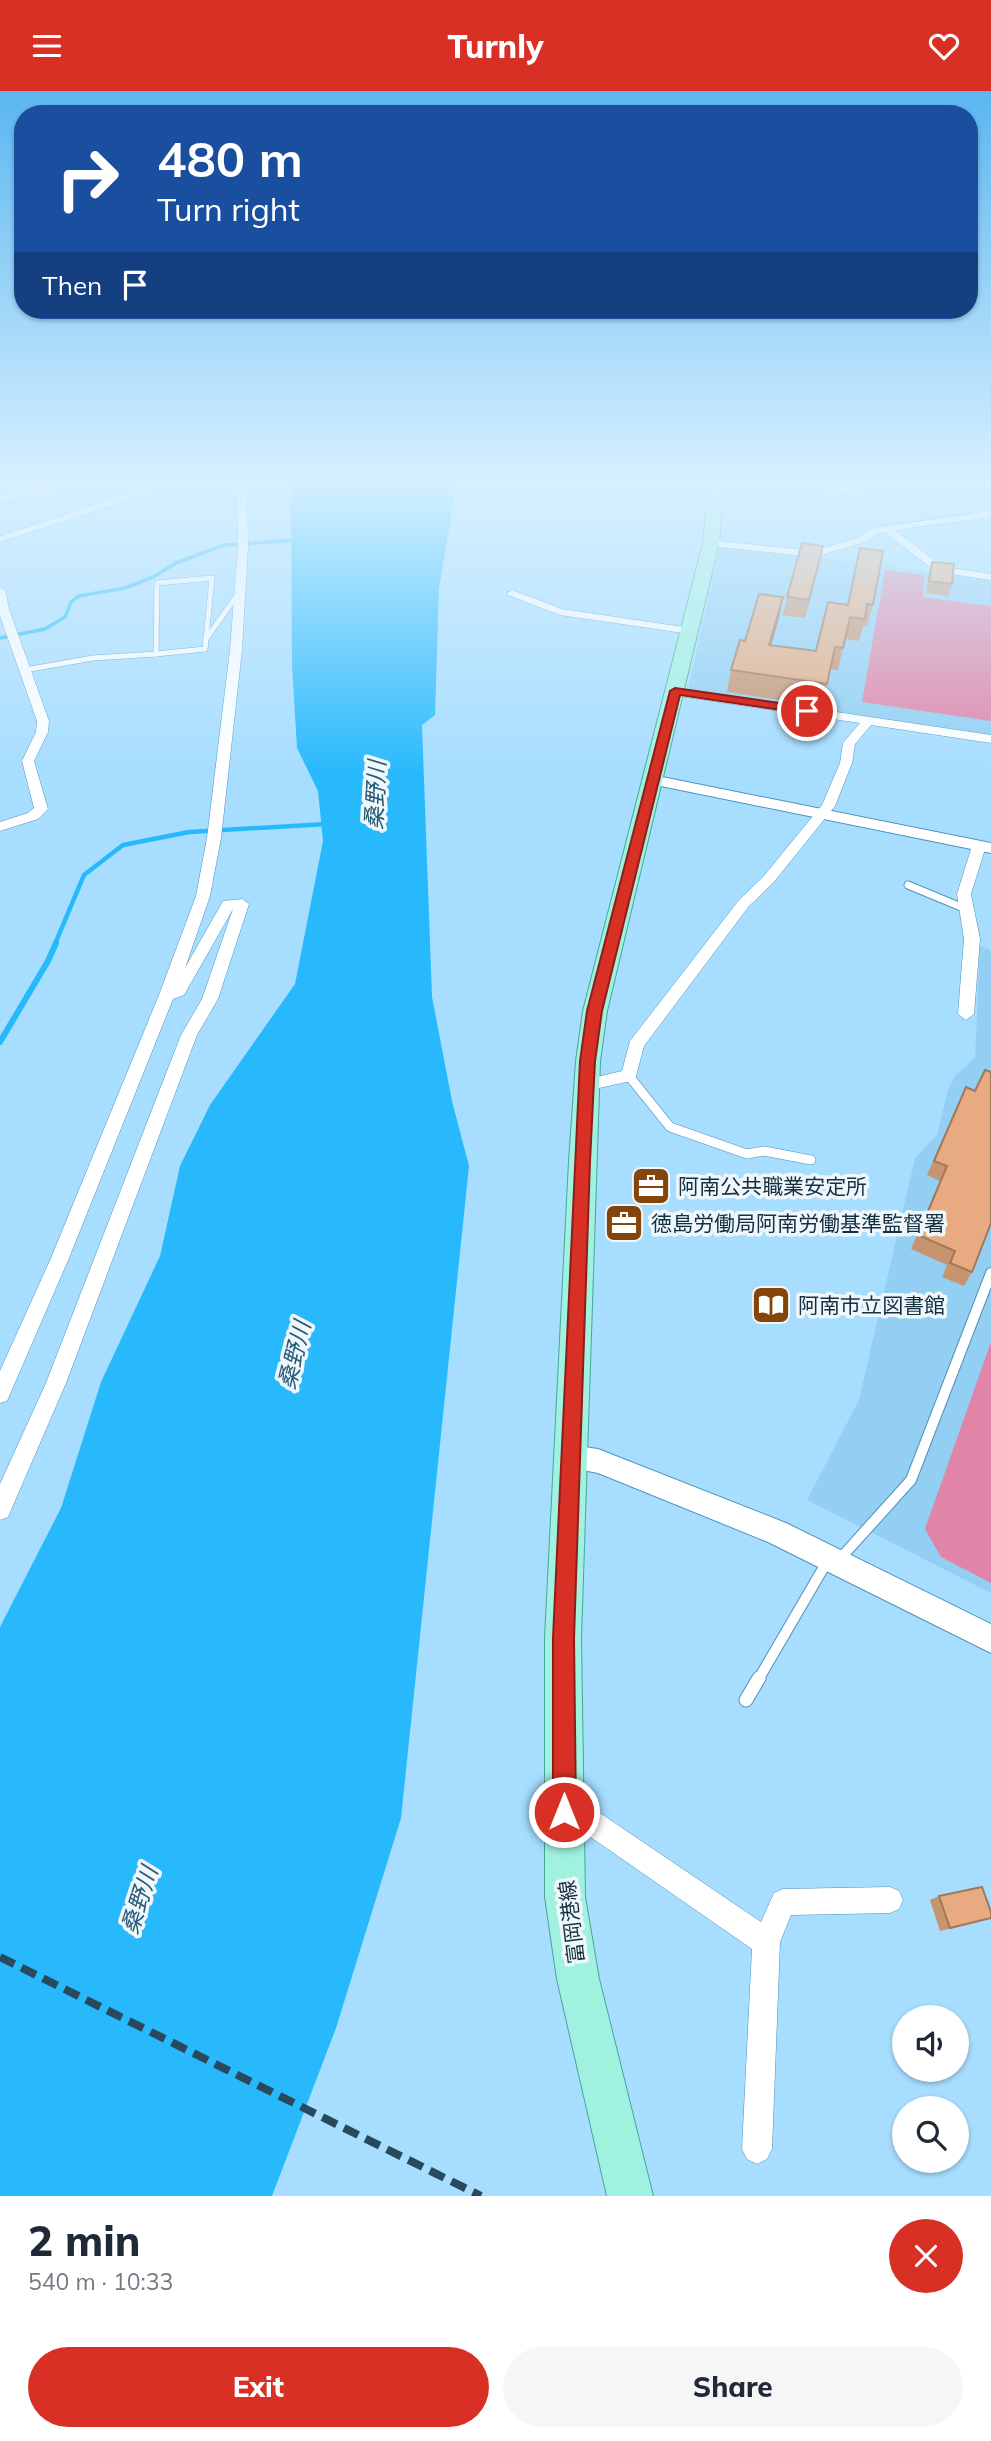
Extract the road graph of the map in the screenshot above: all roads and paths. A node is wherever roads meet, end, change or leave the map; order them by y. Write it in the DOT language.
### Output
graph roads {
  1 [pos="209,578"];
  2 [pos="212,578"];
  3 [pos="240,578"];
  4 [pos="702,578"];
  5 [pos="0,591"];
  6 [pos="512,593"];
  7 [pos="238,594"];
  8 [pos="690,631"];
  9 [pos="206,639"];
  10 [pos="156,654"];
  11 [pos="25,670"];
  12 [pos="675,691"];
  13 [pos="869,720"];
  14 [pos="991,739"];
  15 [pos="652,780"];
  16 [pos="821,814"];
  17 [pos="0,827"];
  18 [pos="985,847"];
  19 [pos="908,885"];
  20 [pos="966,909"];
  21 [pos="167,995"];
  22 [pos="966,1014"];
  23 [pos="629,1076"];
  24 [pos="586,1085"];
  25 [pos="811,1160"];
  26 [pos="991,1273"];
  27 [pos="0,1394"];
  28 [pos="571,1457"];
  29 [pos="0,1509"];
  30 [pos="833,1560"];
  31 [pos="991,1639"];
  32 [pos="746,1700"];
  33 [pos="564,1812"];
  34 [pos="890,1900"];
  35 [pos="766,1942"];
  36 [pos="757,2149"];
  37 [pos="630,2196"];
  1 -- 10 [label="lane"];
  2 -- 9 [label="lane"];
  3 -- 7 [label="street"];
  4 -- 8 [label="main road, 富岡港線"];
  5 -- 11 [label="street"];
  6 -- 8 [label="street"];
  7 -- 9 [label="lane"];
  7 -- 21 [label="street"];
  8 -- 12 [label="main road, 富岡港線"];
  9 -- 10 [label="lane"];
  10 -- 11 [label="lane"];
  11 -- 17 [label="street"];
  12 -- 13 [label="street"];
  12 -- 15 [label="main road, 富岡港線"];
  13 -- 14 [label="street"];
  13 -- 16 [label="street"];
  15 -- 16 [label="street"];
  15 -- 24 [label="main road, 富岡港線"];
  16 -- 18 [label="street"];
  16 -- 23 [label="street"];
  18 -- 20 [label="street"];
  19 -- 20 [label="lane"];
  20 -- 22 [label="street"];
  21 -- 27 [label="street"];
  21 -- 29 [label="street"];
  23 -- 24 [label="street"];
  23 -- 25 [label="lane"];
  24 -- 28 [label="main road, 富岡港線"];
  26 -- 30 [label="lane"];
  28 -- 30 [label="street"];
  28 -- 33 [label="main road, 富岡港線"];
  30 -- 31 [label="street"];
  30 -- 32 [label="lane"];
  33 -- 35 [label="street"];
  33 -- 37 [label="main road, 富岡港線"];
  34 -- 35 [label="street"];
  35 -- 36 [label="street"];
}
